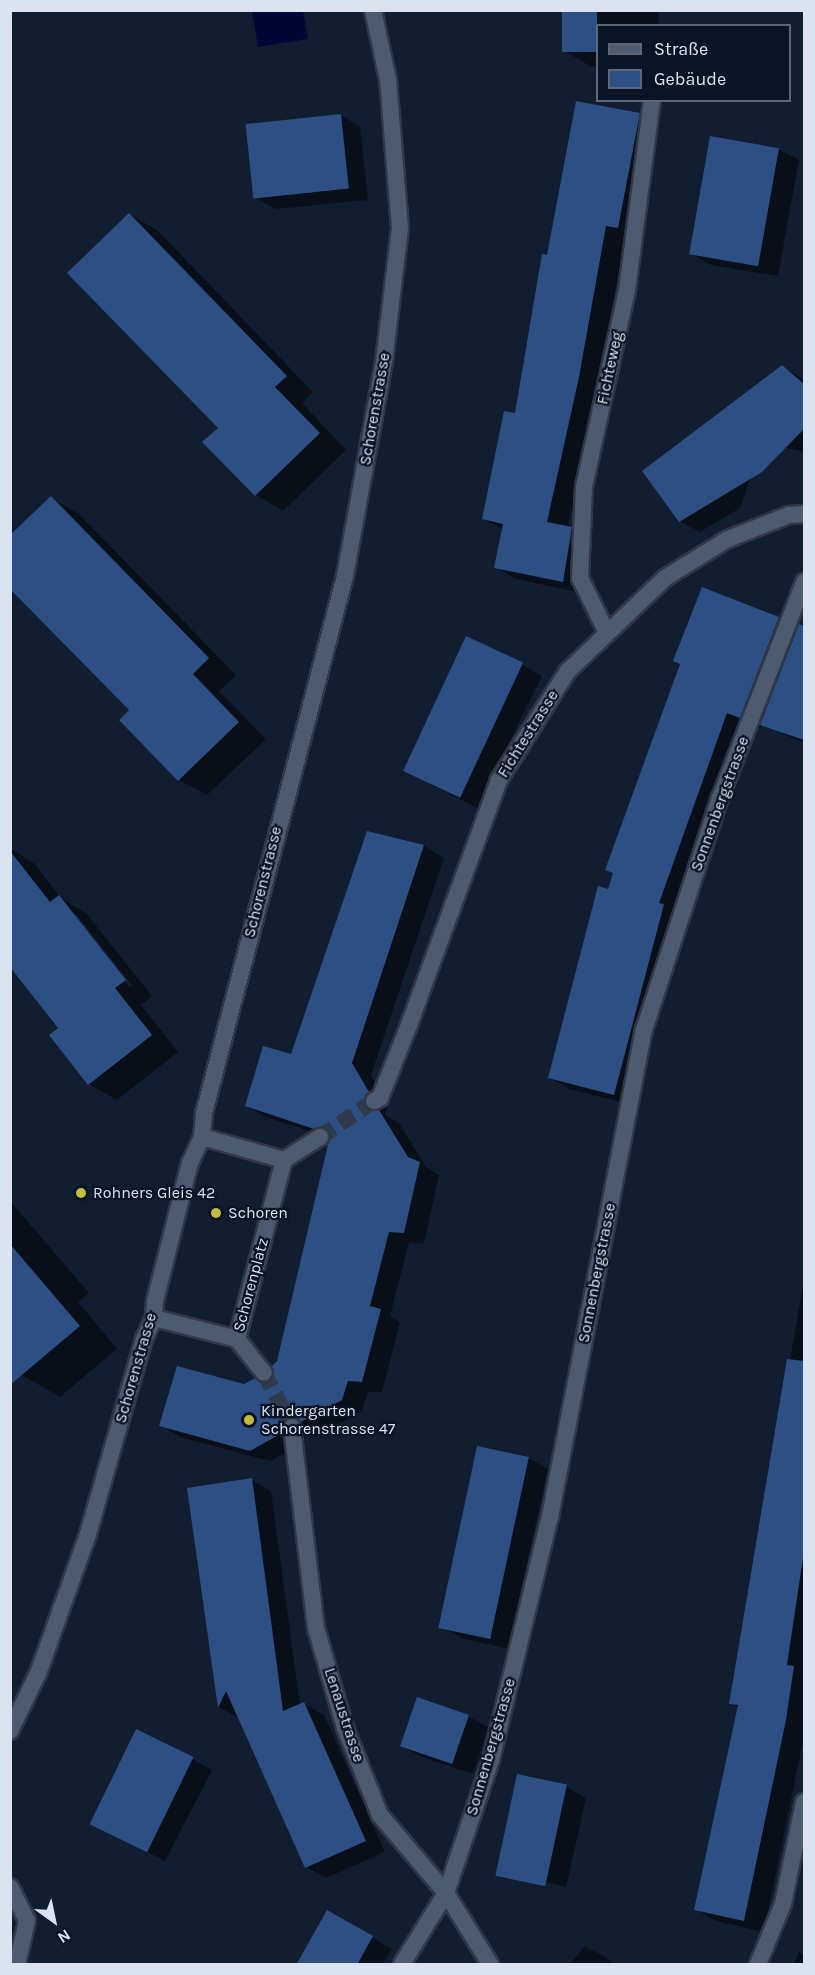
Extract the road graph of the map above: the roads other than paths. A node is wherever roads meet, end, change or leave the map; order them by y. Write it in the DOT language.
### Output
graph roads {
  1 [pos="373,10"];
  2 [pos="652,102"];
  3 [pos="804,514"];
  4 [pos="804,582"];
  5 [pos="606,631"];
  6 [pos="374,1101"];
  7 [pos="202,1137"];
  8 [pos="320,1137"];
  9 [pos="284,1160"];
  10 [pos="154,1318"];
  11 [pos="237,1339"];
  12 [pos="264,1373"];
  13 [pos="292,1427"];
  14 [pos="10,1731"];
  15 [pos="804,1802"];
  16 [pos="10,1887"];
  17 [pos="446,1893"];
  18 [pos="17,1965"];
  19 [pos="402,1965"];
  20 [pos="490,1965"];
  21 [pos="758,1965"];
  1 -- 7 [label="street, Schorenstrasse"];
  2 -- 5 [label="street, Fichteweg"];
  3 -- 5 [label="street, Fichtestrasse"];
  4 -- 17 [label="street, Sonnenbergstrasse"];
  5 -- 6 [label="street, Fichtestrasse"];
  7 -- 9 [label="street"];
  7 -- 10 [label="street, Schorenstrasse"];
  8 -- 9 [label="street"];
  9 -- 11 [label="street, Schorenplatz"];
  10 -- 11 [label="street, Schorenplatz"];
  10 -- 14 [label="street, Schorenstrasse"];
  11 -- 12 [label="street"];
  13 -- 17 [label="street, Lenaustrasse"];
  15 -- 21 [label="street"];
  16 -- 18 [label="street"];
  17 -- 19 [label="street, Sonnenbergstrasse"];
  17 -- 20 [label="street, Lenaustrasse"];
}
